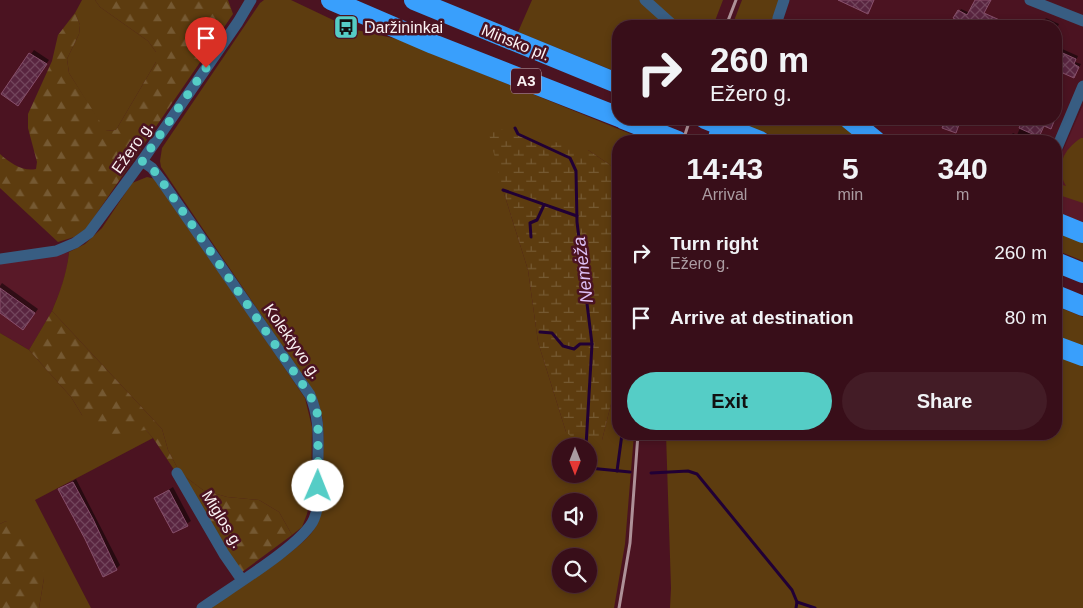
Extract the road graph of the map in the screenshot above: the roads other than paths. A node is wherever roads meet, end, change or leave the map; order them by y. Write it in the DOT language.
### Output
graph roads {
  1 [pos="251,0"];
  2 [pos="331,0"];
  3 [pos="414,0"];
  4 [pos="645,0"];
  5 [pos="784,0"];
  6 [pos="1030,0"];
  7 [pos="667,20"];
  8 [pos="778,20"];
  9 [pos="1083,21"];
  10 [pos="612,81"];
  11 [pos="1083,86"];
  12 [pos="612,114"];
  13 [pos="640,125"];
  14 [pos="720,125"];
  15 [pos="856,125"];
  16 [pos="664,135"];
  17 [pos="745,135"];
  18 [pos="869,135"];
  19 [pos="1062,136"];
  20 [pos="142,161"];
  21 [pos="1062,224"];
  22 [pos="1083,233"];
  23 [pos="0,259"];
  24 [pos="1062,264"];
  25 [pos="1083,273"];
  26 [pos="1062,297"];
  27 [pos="1083,306"];
  28 [pos="1062,348"];
  29 [pos="1083,356"];
  30 [pos="176,473"];
  31 [pos="242,580"];
  32 [pos="202,608"];
  1 -- 20 [label="street, Ežero g."];
  2 -- 12 [label="highway, Minsko pl. / A3"];
  3 -- 10 [label="highway, Minsko pl. / A3"];
  4 -- 7 [label="street"];
  5 -- 8 [label="street"];
  6 -- 9 [label="street"];
  11 -- 19 [label="street"];
  13 -- 16 [label="highway"];
  14 -- 17 [label="highway, bridge"];
  15 -- 18 [label="highway"];
  20 -- 23 [label="street, Ežero g."];
  20 -- 31 [label="street, Kolektyvo g."];
  21 -- 22 [label="highway"];
  24 -- 25 [label="highway"];
  26 -- 27 [label="highway"];
  28 -- 29 [label="highway"];
  30 -- 31 [label="street, Miglos g."];
  31 -- 32 [label="street, Kolektyvo g."];
}
